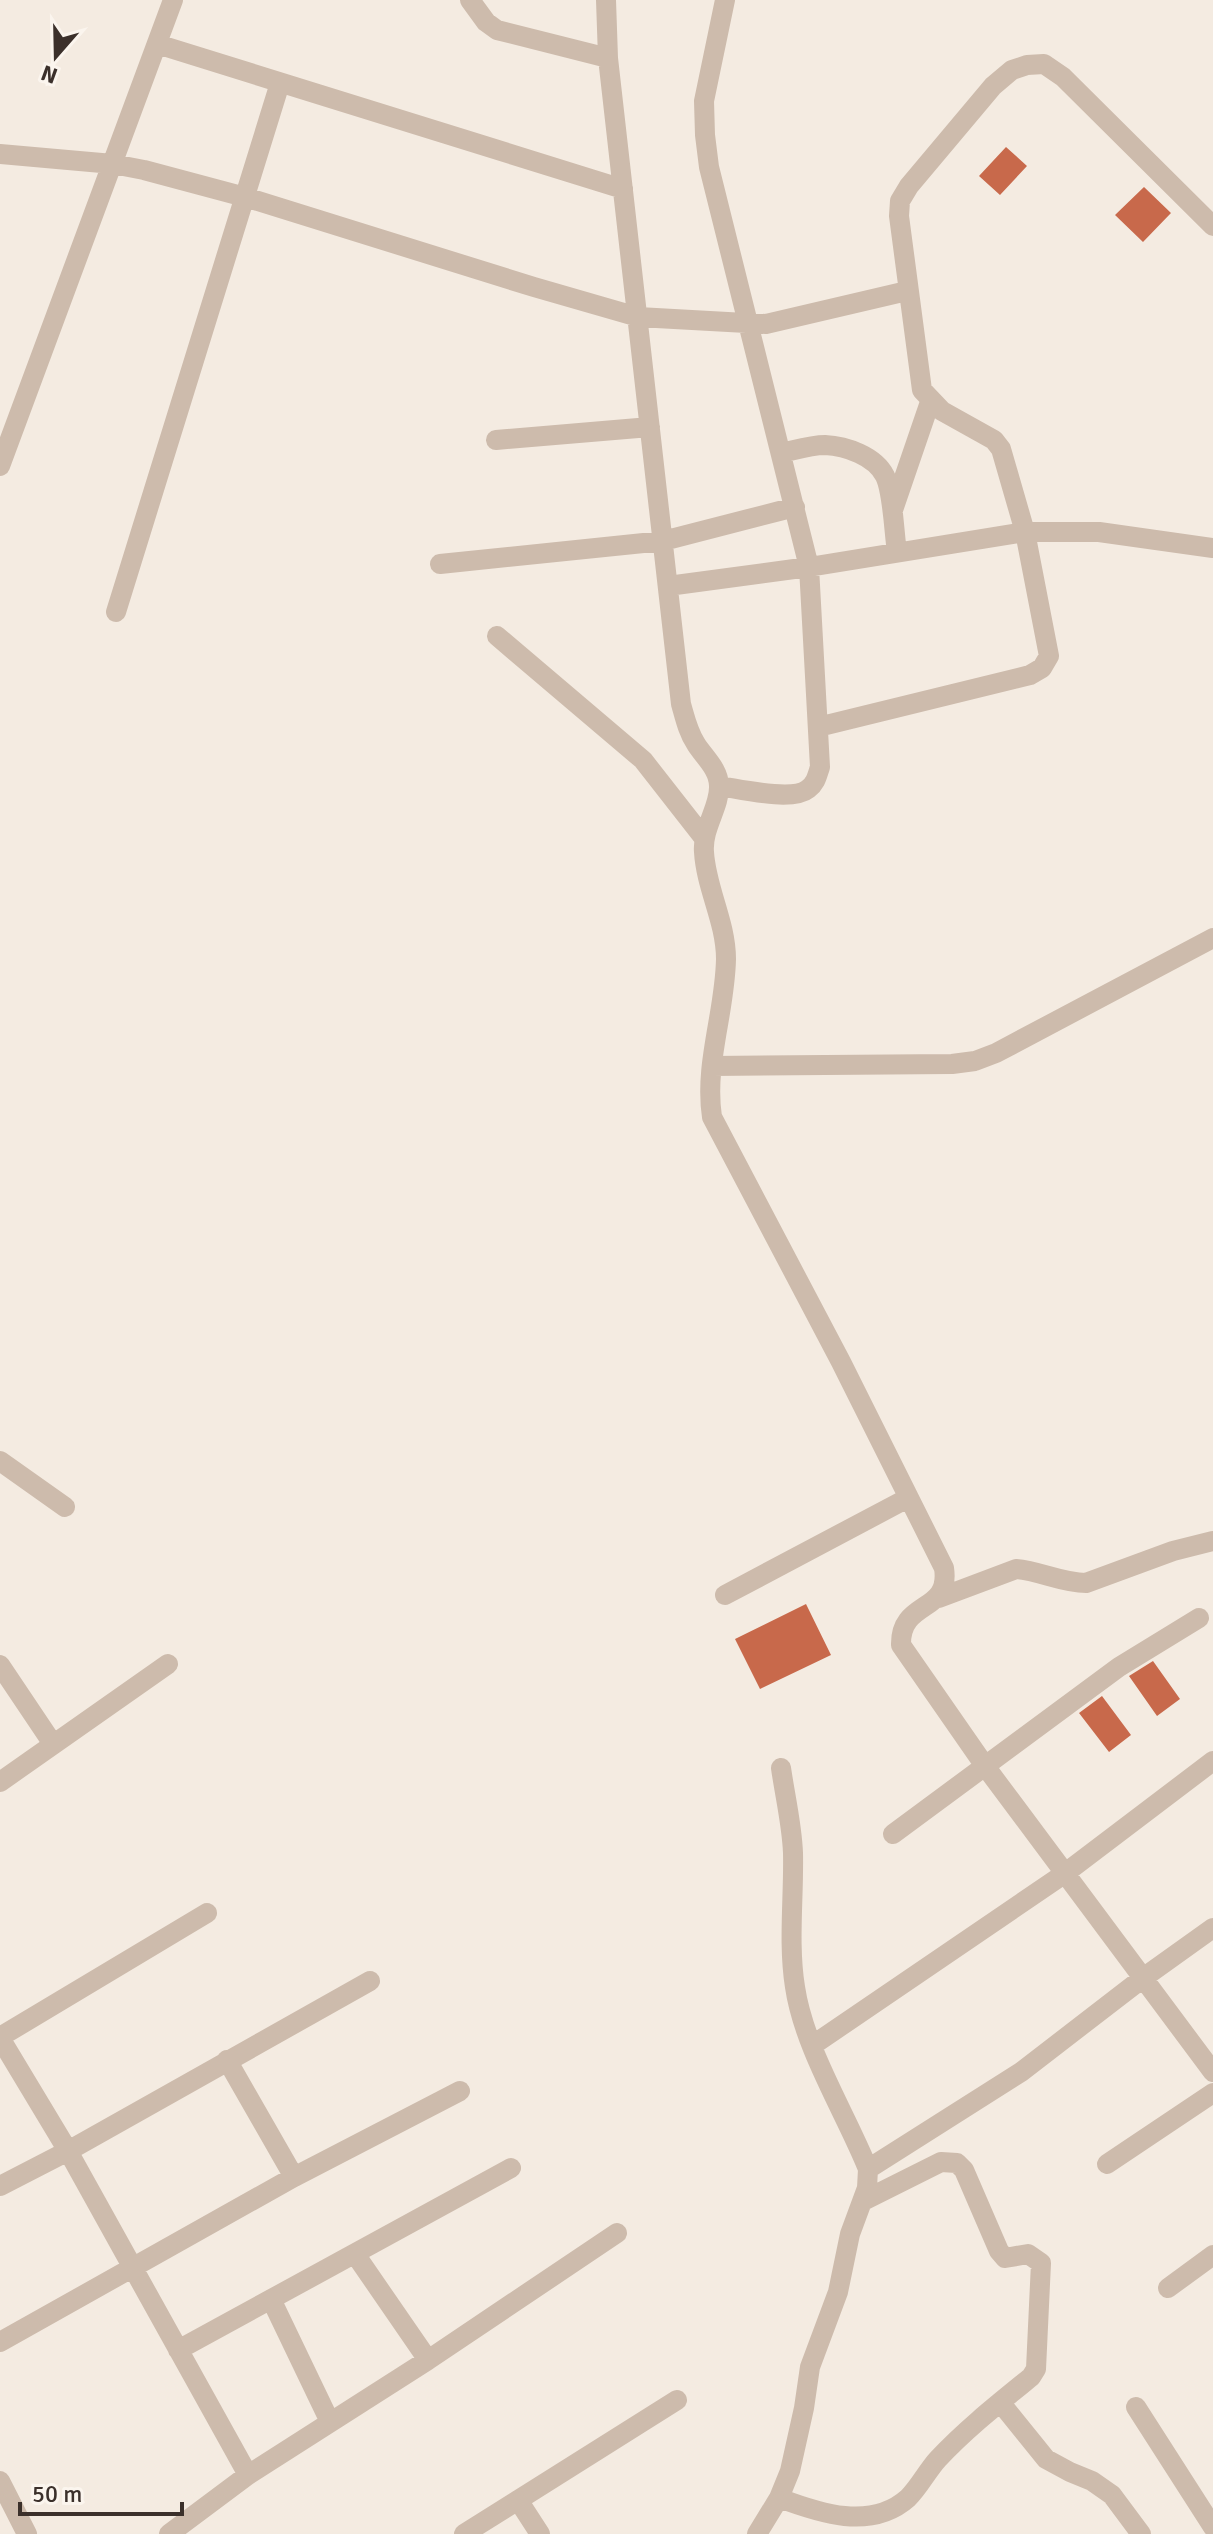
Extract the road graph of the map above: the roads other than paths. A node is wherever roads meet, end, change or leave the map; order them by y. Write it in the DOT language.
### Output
graph roads {
  1 [pos="173,0"];
  2 [pos="470,0"];
  3 [pos="620,0"];
  4 [pos="725,0"];
  5 [pos="606,10"];
  6 [pos="157,44"];
  7 [pos="608,58"];
  8 [pos="280,83"];
  9 [pos="0,154"];
  10 [pos="113,164"];
  11 [pos="623,189"];
  12 [pos="245,197"];
  13 [pos="1213,226"];
  14 [pos="907,291"];
  15 [pos="638,317"];
  16 [pos="749,324"];
  17 [pos="930,402"];
  18 [pos="650,427"];
  19 [pos="496,440"];
  20 [pos="781,453"];
  21 [pos="0,466"];
  22 [pos="795,507"];
  23 [pos="892,514"];
  24 [pos="1025,532"];
  25 [pos="663,541"];
  26 [pos="1213,548"];
  27 [pos="897,552"];
  28 [pos="440,564"];
  29 [pos="809,567"];
  30 [pos="668,586"];
  31 [pos="116,612"];
  32 [pos="497,636"];
  33 [pos="818,727"];
  34 [pos="718,792"];
  35 [pos="706,830"];
  36 [pos="1213,938"];
  37 [pos="712,1066"];
  38 [pos="0,1461"];
  39 [pos="908,1498"];
  40 [pos="65,1507"];
  41 [pos="1213,1541"];
  42 [pos="725,1595"];
  43 [pos="939,1598"];
  44 [pos="1199,1618"];
  45 [pos="168,1664"];
  46 [pos="0,1665"];
  47 [pos="53,1744"];
  48 [pos="1213,1761"];
  49 [pos="985,1766"];
  50 [pos="781,1768"];
  51 [pos="0,1782"];
  52 [pos="893,1834"];
  53 [pos="1064,1874"];
  54 [pos="207,1913"];
  55 [pos="1213,1928"];
  56 [pos="1143,1978"];
  57 [pos="370,1981"];
  58 [pos="0,2037"];
  59 [pos="813,2045"];
  60 [pos="227,2060"];
  61 [pos="1213,2072"];
  62 [pos="460,2091"];
  63 [pos="1213,2093"];
  64 [pos="68,2151"];
  65 [pos="1107,2164"];
  66 [pos="511,2168"];
  67 [pos="868,2169"];
  68 [pos="294,2177"];
  69 [pos="0,2186"];
  70 [pos="863,2201"];
  71 [pos="617,2233"];
  72 [pos="355,2254"];
  73 [pos="1213,2255"];
  74 [pos="132,2266"];
  75 [pos="1168,2288"];
  76 [pos="271,2299"];
  77 [pos="0,2342"];
  78 [pos="178,2350"];
  79 [pos="428,2360"];
  80 [pos="677,2400"];
  81 [pos="1000,2402"];
  82 [pos="1136,2407"];
  83 [pos="330,2422"];
  84 [pos="248,2475"];
  85 [pos="0,2481"];
  86 [pos="779,2498"];
  87 [pos="518,2500"];
  88 [pos="1213,2527"];
  89 [pos="27,2534"];
  90 [pos="169,2534"];
  91 [pos="464,2534"];
  92 [pos="540,2534"];
  93 [pos="757,2534"];
  94 [pos="1141,2534"];
  1 -- 6 [label="street"];
  2 -- 7 [label="street"];
  3 -- 5 [label="street"];
  4 -- 16 [label="street"];
  5 -- 7 [label="street"];
  6 -- 8 [label="street"];
  6 -- 10 [label="street"];
  7 -- 11 [label="street"];
  8 -- 11 [label="street"];
  8 -- 12 [label="street"];
  9 -- 10 [label="street"];
  10 -- 12 [label="street"];
  10 -- 21 [label="street"];
  11 -- 15 [label="street"];
  12 -- 15 [label="street"];
  12 -- 31 [label="street"];
  13 -- 14 [label="street"];
  14 -- 16 [label="street"];
  14 -- 17 [label="street"];
  15 -- 16 [label="street"];
  15 -- 18 [label="street"];
  16 -- 20 [label="street"];
  17 -- 23 [label="street"];
  17 -- 24 [label="street"];
  18 -- 19 [label="street"];
  18 -- 25 [label="street"];
  20 -- 22 [label="street"];
  20 -- 23 [label="street"];
  22 -- 25 [label="street"];
  22 -- 29 [label="street"];
  23 -- 27 [label="street"];
  24 -- 26 [label="street"];
  24 -- 27 [label="street"];
  24 -- 33 [label="street"];
  25 -- 28 [label="street"];
  25 -- 30 [label="street"];
  27 -- 29 [label="street"];
  29 -- 30 [label="street"];
  29 -- 33 [label="street"];
  30 -- 34 [label="street"];
  32 -- 35 [label="street"];
  33 -- 34 [label="street"];
  34 -- 35 [label="street"];
  35 -- 37 [label="street"];
  36 -- 37 [label="street"];
  37 -- 39 [label="street"];
  38 -- 40 [label="street"];
  39 -- 42 [label="street"];
  39 -- 43 [label="street"];
  41 -- 43 [label="street"];
  43 -- 49 [label="street"];
  44 -- 49 [label="street"];
  45 -- 47 [label="street"];
  46 -- 47 [label="street"];
  47 -- 51 [label="street"];
  48 -- 53 [label="street"];
  49 -- 52 [label="street"];
  49 -- 53 [label="street"];
  50 -- 59 [label="street"];
  53 -- 56 [label="street"];
  53 -- 59 [label="street"];
  54 -- 58 [label="street"];
  55 -- 56 [label="street"];
  56 -- 61 [label="street"];
  56 -- 67 [label="street"];
  57 -- 60 [label="street"];
  58 -- 64 [label="street"];
  59 -- 67 [label="street"];
  60 -- 64 [label="street"];
  60 -- 68 [label="street"];
  62 -- 68 [label="street"];
  63 -- 65 [label="street"];
  64 -- 69 [label="street"];
  64 -- 74 [label="street"];
  66 -- 72 [label="street"];
  67 -- 70 [label="street"];
  68 -- 74 [label="street"];
  70 -- 81 [label="street"];
  70 -- 86 [label="street"];
  71 -- 79 [label="street"];
  72 -- 76 [label="street"];
  72 -- 79 [label="street"];
  73 -- 75 [label="street"];
  74 -- 77 [label="street"];
  74 -- 78 [label="street"];
  76 -- 78 [label="street"];
  76 -- 83 [label="street"];
  78 -- 84 [label="street"];
  79 -- 83 [label="street"];
  80 -- 87 [label="street"];
  81 -- 86 [label="street"];
  81 -- 94 [label="street"];
  82 -- 88 [label="street"];
  83 -- 84 [label="street"];
  84 -- 90 [label="street"];
  85 -- 89 [label="street"];
  86 -- 93 [label="street"];
  87 -- 91 [label="street"];
  87 -- 92 [label="street"];
}
